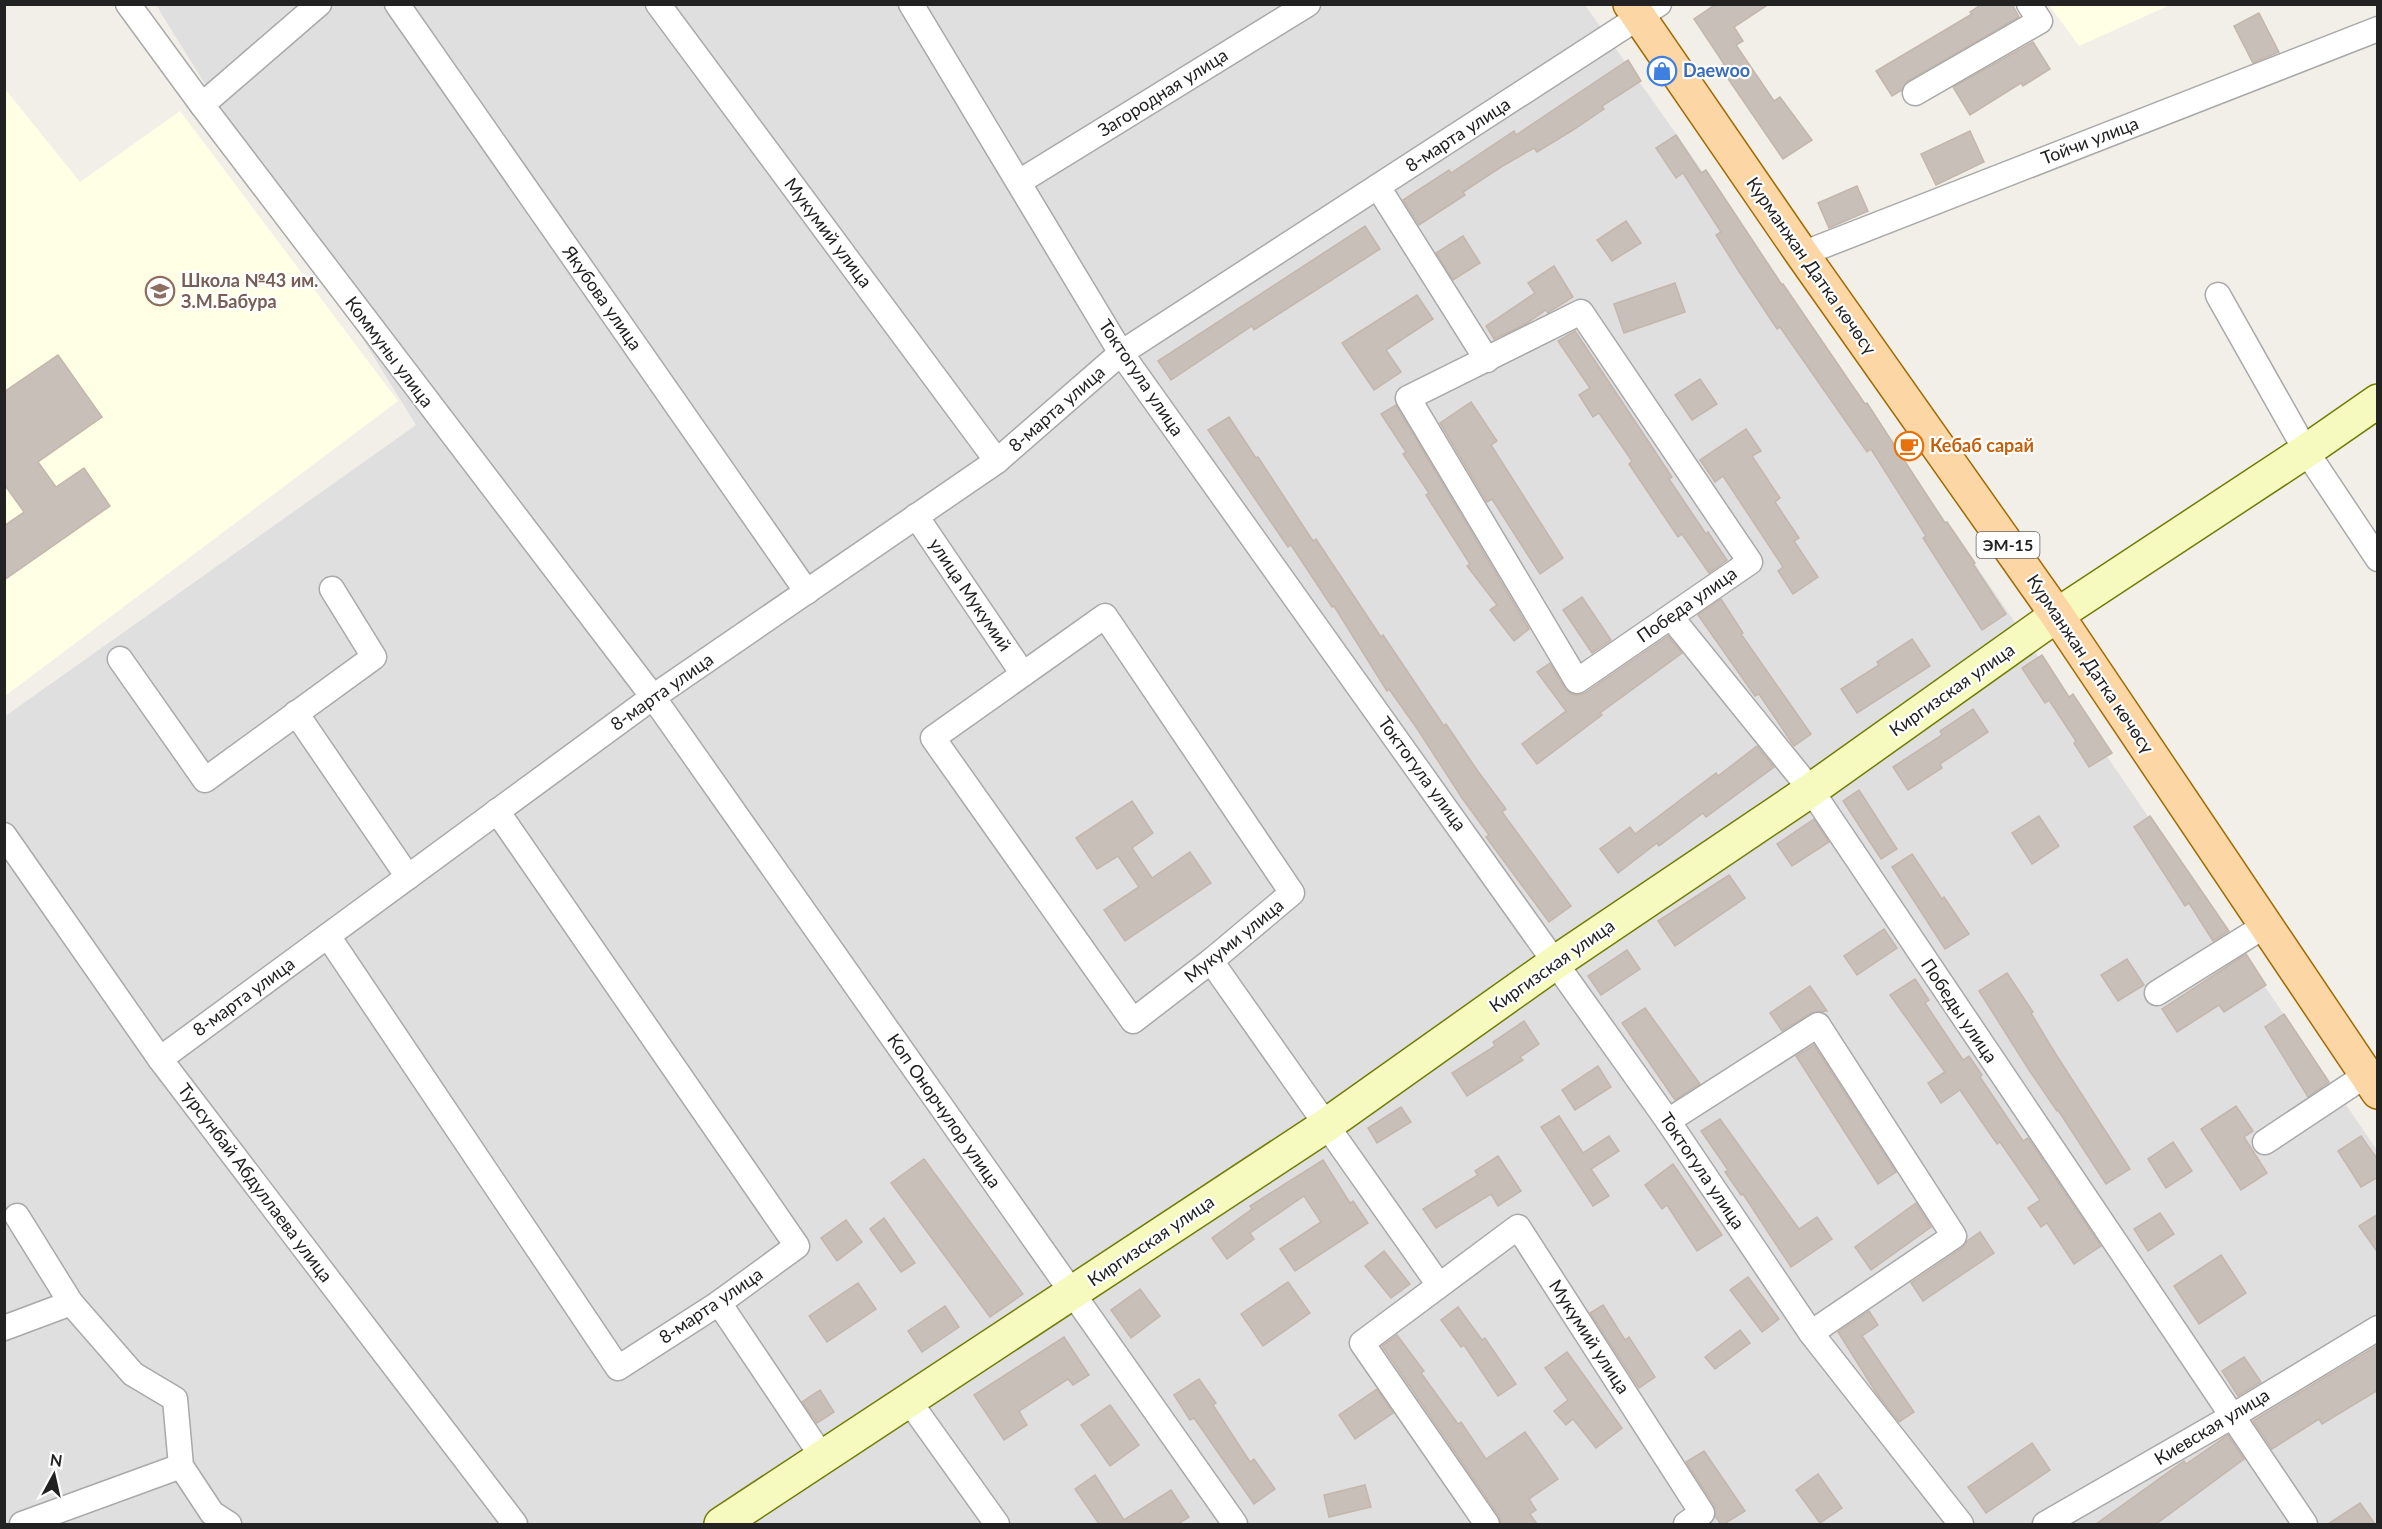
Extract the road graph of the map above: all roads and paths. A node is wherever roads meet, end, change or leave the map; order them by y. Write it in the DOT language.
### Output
graph roads {
  1 [pos="128,4"];
  2 [pos="319,4"];
  3 [pos="397,4"];
  4 [pos="658,4"];
  5 [pos="911,4"];
  6 [pos="1308,4"];
  7 [pos="2029,4"];
  8 [pos="1643,9"];
  9 [pos="2378,29"];
  10 [pos="1915,93"];
  11 [pos="202,105"];
  12 [pos="1019,182"];
  13 [pos="1378,187"];
  14 [pos="1802,254"];
  15 [pos="2218,295"];
  16 [pos="1121,353"];
  17 [pos="1487,360"];
  18 [pos="2378,401"];
  19 [pos="2306,451"];
  20 [pos="997,461"];
  21 [pos="916,516"];
  22 [pos="2378,559"];
  23 [pos="332,589"];
  24 [pos="807,592"];
  25 [pos="2057,615"];
  26 [pos="1671,617"];
  27 [pos="120,658"];
  28 [pos="1023,674"];
  29 [pos="653,697"];
  30 [pos="296,713"];
  31 [pos="1811,790"];
  32 [pos="497,811"];
  33 [pos="4,835"];
  34 [pos="408,877"];
  35 [pos="2266,925"];
  36 [pos="328,936"];
  37 [pos="1211,961"];
  38 [pos="1556,962"];
  39 [pos="2157,993"];
  40 [pos="160,1059"];
  41 [pos="2372,1084"];
  42 [pos="1668,1120"];
  43 [pos="1326,1126"];
  44 [pos="2265,1142"];
  45 [pos="17,1216"];
  46 [pos="1439,1285"];
  47 [pos="1073,1294"];
  48 [pos="71,1303"];
  49 [pos="719,1303"];
  50 [pos="4,1328"];
  51 [pos="2378,1328"];
  52 [pos="1811,1333"];
  53 [pos="909,1401"];
  54 [pos="2231,1417"];
  55 [pos="824,1458"];
  56 [pos="181,1466"];
  57 [pos="735,1521"];
  58 [pos="22,1524"];
  59 [pos="229,1524"];
  60 [pos="515,1524"];
  61 [pos="997,1524"];
  62 [pos="1235,1524"];
  63 [pos="1487,1524"];
  64 [pos="1686,1524"];
  65 [pos="1961,1524"];
  66 [pos="2045,1524"];
  67 [pos="2305,1524"];
  1 -- 11 [label="street, Коммуны улица"];
  2 -- 11 [label="street"];
  3 -- 24 [label="street, Якубова улица"];
  4 -- 20 [label="street, Мукумий улица"];
  5 -- 12 [label="street, Токтогула улица"];
  6 -- 12 [label="street, Загородная улица"];
  7 -- 10 [label="street"];
  8 -- 13 [label="street, 8-марта улица"];
  8 -- 14 [label="main road, Курманжан Датка көчөсү / ЭМ-15"];
  9 -- 14 [label="street, Тойчи улица"];
  11 -- 29 [label="street, Коммуны улица"];
  12 -- 16 [label="street, Токтогула улица"];
  13 -- 16 [label="street, 8-марта улица"];
  13 -- 17 [label="street"];
  14 -- 25 [label="main road, Курманжан Датка көчөсү / ЭМ-15"];
  15 -- 19 [label="street"];
  16 -- 20 [label="street, 8-марта улица"];
  16 -- 38 [label="street, Токтогула улица"];
  17 -- 26 [label="street, Победа улица"];
  17 -- 26 [label="street, Победа улица"];
  18 -- 19 [label="street, Киргизская улица"];
  19 -- 22 [label="street"];
  19 -- 25 [label="street, Киргизская улица"];
  20 -- 21 [label="street, 8-марта улица"];
  21 -- 24 [label="street, 8-марта улица"];
  21 -- 28 [label="street, улица Мукумий"];
  23 -- 30 [label="street"];
  24 -- 29 [label="street, 8-марта улица"];
  25 -- 31 [label="street, Киргизская улица"];
  25 -- 35 [label="main road, Курманжан Датка көчөсү / ЭМ-15"];
  26 -- 31 [label="street, Победы улица"];
  27 -- 30 [label="street"];
  28 -- 37 [label="street, Мукуми улица"];
  28 -- 37 [label="street, Мукуми улица"];
  29 -- 32 [label="street, 8-марта улица"];
  29 -- 47 [label="street, Коп Онорчулор улица"];
  30 -- 34 [label="street"];
  31 -- 38 [label="street, Киргизская улица"];
  31 -- 54 [label="street, Победы улица"];
  32 -- 34 [label="street, 8-марта улица"];
  32 -- 49 [label="street, 8-марта улица"];
  33 -- 40 [label="street, Турсунбай Абдуллаева улица"];
  34 -- 36 [label="street, 8-марта улица"];
  35 -- 39 [label="street"];
  35 -- 41 [label="main road, Курманжан Датка көчөсү / ЭМ-15"];
  36 -- 40 [label="street, 8-марта улица"];
  36 -- 49 [label="street, 8-марта улица"];
  37 -- 43 [label="street"];
  38 -- 42 [label="street, Токтогула улица"];
  38 -- 43 [label="street, Киргизская улица"];
  40 -- 60 [label="street, Турсунбай Абдуллаева улица"];
  41 -- 44 [label="street"];
  42 -- 52 [label="street, Токтогула улица"];
  42 -- 52 [label="street"];
  43 -- 46 [label="street"];
  43 -- 47 [label="street, Киргизская улица"];
  45 -- 48 [label="street"];
  46 -- 63 [label="street, Мукумий улица"];
  46 -- 64 [label="street, Мукумий улица"];
  47 -- 53 [label="street, Киргизская улица"];
  47 -- 62 [label="street, Коп Онорчулор улица"];
  48 -- 50 [label="street"];
  48 -- 56 [label="street"];
  49 -- 55 [label="street"];
  51 -- 54 [label="street, Киевская улица"];
  52 -- 65 [label="street, Токтогула улица"];
  53 -- 55 [label="street, Киргизская улица"];
  53 -- 61 [label="street"];
  54 -- 66 [label="street, Киевская улица"];
  54 -- 67 [label="street, Победы улица"];
  55 -- 57 [label="street, Киргизская улица"];
  56 -- 58 [label="street"];
  56 -- 59 [label="street"];
}
